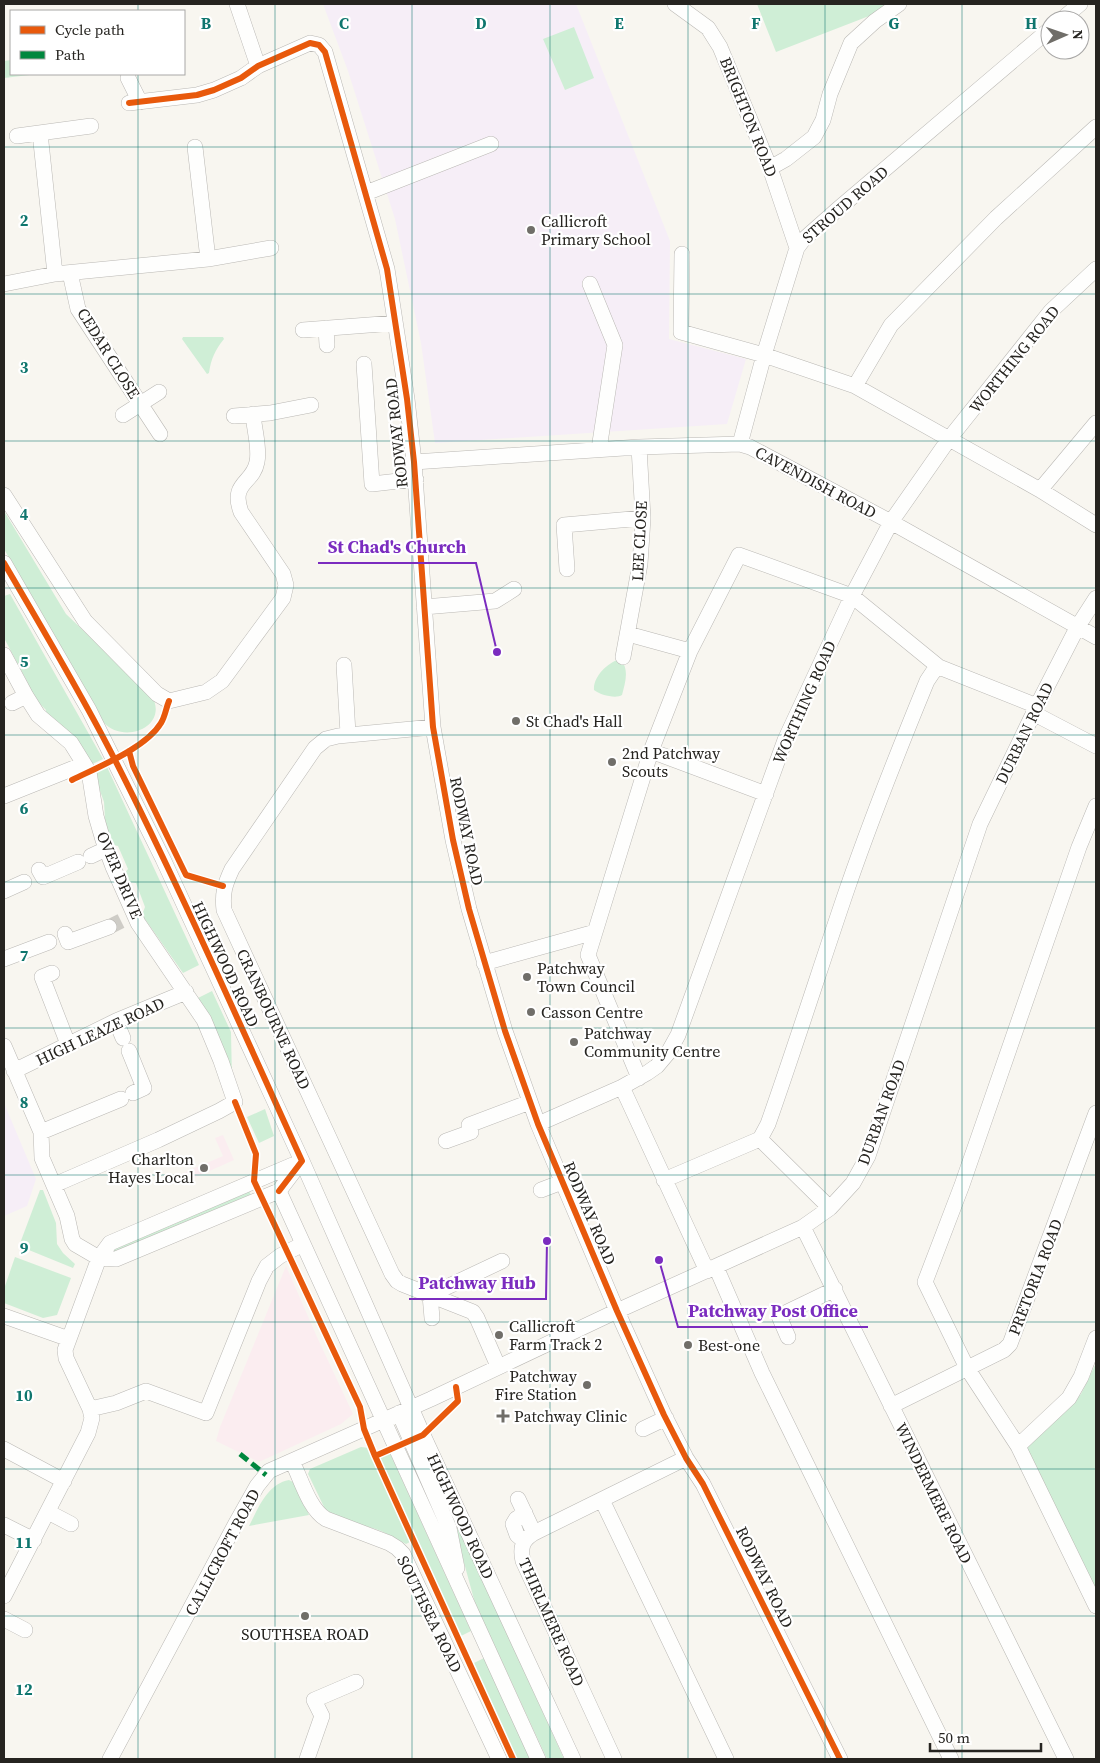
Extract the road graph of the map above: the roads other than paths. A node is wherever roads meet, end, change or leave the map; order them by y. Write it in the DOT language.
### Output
graph roads {
  1 [pos="237,4"];
  2 [pos="675,4"];
  3 [pos="899,4"];
  4 [pos="1040,37"];
  5 [pos="258,66"];
  6 [pos="128,78"];
  7 [pos="91,126"];
  8 [pos="1096,127"];
  9 [pos="40,133"];
  10 [pos="17,136"];
  11 [pos="491,144"];
  12 [pos="195,147"];
  13 [pos="770,168"];
  14 [pos="366,193"];
  15 [pos="271,248"];
  16 [pos="797,248"];
  17 [pos="682,254"];
  18 [pos="208,258"];
  19 [pos="1096,269"];
  20 [pos="63,273"];
  21 [pos="4,284"];
  22 [pos="590,284"];
  23 [pos="395,323"];
  24 [pos="326,328"];
  25 [pos="303,330"];
  26 [pos="327,345"];
  27 [pos="764,355"];
  28 [pos="364,364"];
  29 [pos="855,386"];
  30 [pos="159,392"];
  31 [pos="141,404"];
  32 [pos="311,405"];
  33 [pos="124,414"];
  34 [pos="253,414"];
  35 [pos="234,416"];
  36 [pos="1096,423"];
  37 [pos="160,434"];
  38 [pos="949,439"];
  39 [pos="740,444"];
  40 [pos="639,447"];
  41 [pos="599,449"];
  42 [pos="414,462"];
  43 [pos="416,479"];
  44 [pos="1040,490"];
  45 [pos="4,495"];
  46 [pos="643,518"];
  47 [pos="892,522"];
  48 [pos="1096,525"];
  49 [pos="4,563"];
  50 [pos="567,569"];
  51 [pos="514,589"];
  52 [pos="852,596"];
  53 [pos="1096,598"];
  54 [pos="424,607"];
  55 [pos="1078,626"];
  56 [pos="628,634"];
  57 [pos="1096,638"];
  58 [pos="690,651"];
  59 [pos="4,655"];
  60 [pos="623,656"];
  61 [pos="344,665"];
  62 [pos="939,667"];
  63 [pos="1035,709"];
  64 [pos="433,727"];
  65 [pos="348,734"];
  66 [pos="1096,746"];
  67 [pos="651,751"];
  68 [pos="84,764"];
  69 [pos="766,794"];
  70 [pos="4,796"];
  71 [pos="1096,806"];
  72 [pos="106,849"];
  73 [pos="39,870"];
  74 [pos="24,882"];
  75 [pos="4,891"];
  76 [pos="122,921"];
  77 [pos="595,932"];
  78 [pos="64,934"];
  79 [pos="49,942"];
  80 [pos="4,959"];
  81 [pos="484,963"];
  82 [pos="52,972"];
  83 [pos="186,992"];
  84 [pos="116,1021"];
  85 [pos="68,1044"];
  86 [pos="4,1046"];
  87 [pos="14,1071"];
  88 [pos="639,1078"];
  89 [pos="622,1087"];
  90 [pos="530,1102"];
  91 [pos="1096,1113"];
  92 [pos="538,1124"];
  93 [pos="41,1132"];
  94 [pos="760,1140"];
  95 [pos="446,1141"];
  96 [pos="302,1161"];
  97 [pos="664,1180"];
  98 [pos="562,1182"];
  99 [pos="54,1185"];
  100 [pos="541,1190"];
  101 [pos="279,1191"];
  102 [pos="830,1208"];
  103 [pos="803,1226"];
  104 [pos="303,1244"];
  105 [pos="99,1258"];
  106 [pos="502,1261"];
  107 [pos="712,1269"];
  108 [pos="835,1289"];
  109 [pos="430,1295"];
  110 [pos="617,1311"];
  111 [pos="4,1316"];
  112 [pos="432,1318"];
  113 [pos="788,1338"];
  114 [pos="1096,1338"];
  115 [pos="69,1339"];
  116 [pos="498,1366"];
  117 [pos="966,1368"];
  118 [pos="891,1406"];
  119 [pos="90,1408"];
  120 [pos="405,1410"];
  121 [pos="666,1418"];
  122 [pos="383,1420"];
  123 [pos="643,1429"];
  124 [pos="1018,1446"];
  125 [pos="4,1449"];
  126 [pos="686,1458"];
  127 [pos="292,1461"];
  128 [pos="64,1481"];
  129 [pos="518,1499"];
  130 [pos="602,1500"];
  131 [pos="48,1512"];
  132 [pos="71,1524"];
  133 [pos="4,1525"];
  134 [pos="529,1537"];
  135 [pos="34,1540"];
  136 [pos="4,1596"];
  137 [pos="463,1596"];
  138 [pos="1096,1606"];
  139 [pos="4,1619"];
  140 [pos="25,1630"];
  141 [pos="356,1682"];
  142 [pos="110,1759"];
  143 [pos="307,1759"];
  144 [pos="499,1759"];
  145 [pos="538,1759"];
  146 [pos="573,1759"];
  147 [pos="614,1759"];
  148 [pos="726,1759"];
  149 [pos="840,1759"];
  150 [pos="951,1759"];
  151 [pos="1066,1759"];
  1 -- 5 [label="street"];
  2 -- 13 [label="street, BRIGHTON ROAD"];
  3 -- 13 [label="street"];
  4 -- 16 [label="street, STROUD ROAD"];
  5 -- 6 [label="street, RODWAY ROAD"];
  5 -- 14 [label="street, RODWAY ROAD"];
  7 -- 9 [label="street"];
  8 -- 29 [label="street"];
  9 -- 10 [label="street"];
  9 -- 20 [label="street, CEDAR CLOSE"];
  11 -- 14 [label="street"];
  12 -- 18 [label="street"];
  13 -- 16 [label="street, BRIGHTON ROAD"];
  14 -- 23 [label="street, RODWAY ROAD"];
  15 -- 18 [label="street"];
  16 -- 27 [label="street, STROUD ROAD"];
  17 -- 27 [label="street"];
  18 -- 20 [label="street"];
  19 -- 38 [label="street, WORTHING ROAD"];
  20 -- 21 [label="street"];
  20 -- 31 [label="street, CEDAR CLOSE"];
  22 -- 41 [label="street"];
  23 -- 24 [label="street"];
  23 -- 42 [label="street, RODWAY ROAD"];
  24 -- 25 [label="street"];
  24 -- 26 [label="street"];
  27 -- 29 [label="street"];
  27 -- 39 [label="street, STROUD ROAD"];
  28 -- 43 [label="street"];
  29 -- 38 [label="street"];
  30 -- 31 [label="street, CEDAR CLOSE"];
  31 -- 33 [label="street, CEDAR CLOSE"];
  31 -- 37 [label="street, CEDAR CLOSE"];
  32 -- 34 [label="street"];
  34 -- 35 [label="street"];
  34 -- 45 [label="street"];
  36 -- 44 [label="street"];
  38 -- 44 [label="street"];
  38 -- 47 [label="street, WORTHING ROAD"];
  39 -- 40 [label="street, CAVENDISH ROAD"];
  39 -- 47 [label="street, CAVENDISH ROAD"];
  40 -- 41 [label="street, CAVENDISH ROAD"];
  40 -- 46 [label="street, LEE CLOSE"];
  41 -- 42 [label="street, CAVENDISH ROAD"];
  42 -- 43 [label="street, RODWAY ROAD"];
  43 -- 54 [label="street, RODWAY ROAD"];
  44 -- 48 [label="street"];
  46 -- 50 [label="street"];
  46 -- 56 [label="street, LEE CLOSE"];
  47 -- 52 [label="street, WORTHING ROAD"];
  47 -- 55 [label="street, CAVENDISH ROAD"];
  49 -- 96 [label="street, HIGHWOOD ROAD"];
  51 -- 54 [label="street"];
  52 -- 58 [label="street"];
  52 -- 62 [label="street"];
  52 -- 69 [label="street, WORTHING ROAD"];
  53 -- 55 [label="street, DURBAN ROAD"];
  54 -- 64 [label="street, RODWAY ROAD"];
  55 -- 57 [label="street, CAVENDISH ROAD"];
  55 -- 63 [label="street, DURBAN ROAD"];
  56 -- 58 [label="street"];
  56 -- 60 [label="street, LEE CLOSE"];
  58 -- 67 [label="street"];
  59 -- 68 [label="street, OVER DRIVE"];
  61 -- 65 [label="street"];
  62 -- 63 [label="street"];
  62 -- 94 [label="street"];
  63 -- 66 [label="street"];
  63 -- 102 [label="street, DURBAN ROAD"];
  64 -- 65 [label="street, CRANBOURNE ROAD"];
  64 -- 81 [label="street, RODWAY ROAD"];
  65 -- 109 [label="street, CRANBOURNE ROAD"];
  67 -- 69 [label="street"];
  67 -- 77 [label="street"];
  68 -- 70 [label="street"];
  68 -- 72 [label="street, OVER DRIVE"];
  69 -- 88 [label="street, WORTHING ROAD"];
  71 -- 117 [label="street"];
  72 -- 73 [label="street"];
  72 -- 76 [label="street, OVER DRIVE"];
  74 -- 75 [label="street"];
  76 -- 78 [label="street"];
  76 -- 83 [label="street, OVER DRIVE"];
  77 -- 81 [label="street"];
  77 -- 88 [label="street"];
  79 -- 80 [label="street"];
  81 -- 90 [label="street, RODWAY ROAD"];
  82 -- 85 [label="street"];
  83 -- 84 [label="street, HIGH LEAZE ROAD"];
  83 -- 99 [label="street, OVER DRIVE"];
  84 -- 85 [label="street, HIGH LEAZE ROAD"];
  84 -- 93 [label="street"];
  85 -- 87 [label="street, HIGH LEAZE ROAD"];
  86 -- 87 [label="street"];
  87 -- 93 [label="street"];
  88 -- 89 [label="street, WORTHING ROAD"];
  89 -- 92 [label="street, WORTHING ROAD"];
  89 -- 97 [label="street"];
  90 -- 92 [label="street, RODWAY ROAD"];
  90 -- 95 [label="street"];
  91 -- 117 [label="street, PRETORIA ROAD"];
  92 -- 98 [label="street, RODWAY ROAD"];
  93 -- 99 [label="street"];
  94 -- 97 [label="street"];
  94 -- 102 [label="street"];
  96 -- 101 [label="street"];
  96 -- 105 [label="street"];
  96 -- 120 [label="street, HIGHWOOD ROAD"];
  97 -- 107 [label="street"];
  98 -- 100 [label="street"];
  98 -- 110 [label="street, RODWAY ROAD"];
  99 -- 105 [label="street"];
  101 -- 104 [label="street, HIGHWOOD ROAD"];
  101 -- 105 [label="street"];
  102 -- 103 [label="street, DURBAN ROAD"];
  103 -- 107 [label="street, DURBAN ROAD"];
  103 -- 108 [label="street, WINDERMERE ROAD"];
  104 -- 119 [label="street"];
  104 -- 122 [label="street, HIGHWOOD ROAD"];
  105 -- 115 [label="street"];
  106 -- 109 [label="street"];
  107 -- 110 [label="street, DURBAN ROAD"];
  107 -- 150 [label="street"];
  108 -- 113 [label="street"];
  108 -- 118 [label="street, WINDERMERE ROAD"];
  109 -- 112 [label="street"];
  109 -- 116 [label="street, CRANBOURNE ROAD"];
  110 -- 116 [label="street, DURBAN ROAD"];
  110 -- 121 [label="street, RODWAY ROAD"];
  111 -- 115 [label="street"];
  114 -- 124 [label="street"];
  115 -- 119 [label="street"];
  116 -- 120 [label="street, DURBAN ROAD"];
  117 -- 118 [label="street, PRETORIA ROAD"];
  117 -- 124 [label="street"];
  118 -- 151 [label="street, WINDERMERE ROAD"];
  119 -- 128 [label="street"];
  120 -- 122 [label="street, CALLICROFT ROAD"];
  120 -- 137 [label="street, HIGHWOOD ROAD"];
  120 -- 146 [label="street, HIGHWOOD ROAD"];
  121 -- 123 [label="street"];
  121 -- 126 [label="street, RODWAY ROAD"];
  122 -- 127 [label="street, CALLICROFT ROAD"];
  122 -- 137 [label="street, HIGHWOOD ROAD"];
  124 -- 138 [label="street"];
  125 -- 128 [label="street"];
  126 -- 130 [label="street, THIRLMERE ROAD"];
  126 -- 149 [label="street, RODWAY ROAD"];
  127 -- 142 [label="street, CALLICROFT ROAD"];
  127 -- 144 [label="street, SOUTHSEA ROAD"];
  128 -- 131 [label="street"];
  129 -- 134 [label="street"];
  130 -- 134 [label="street, THIRLMERE ROAD"];
  130 -- 148 [label="street"];
  131 -- 132 [label="street"];
  131 -- 135 [label="street"];
  133 -- 135 [label="street"];
  134 -- 147 [label="street, THIRLMERE ROAD"];
  135 -- 136 [label="street"];
  137 -- 145 [label="street, HIGHWOOD ROAD"];
  139 -- 140 [label="street"];
  141 -- 143 [label="street"];
}
